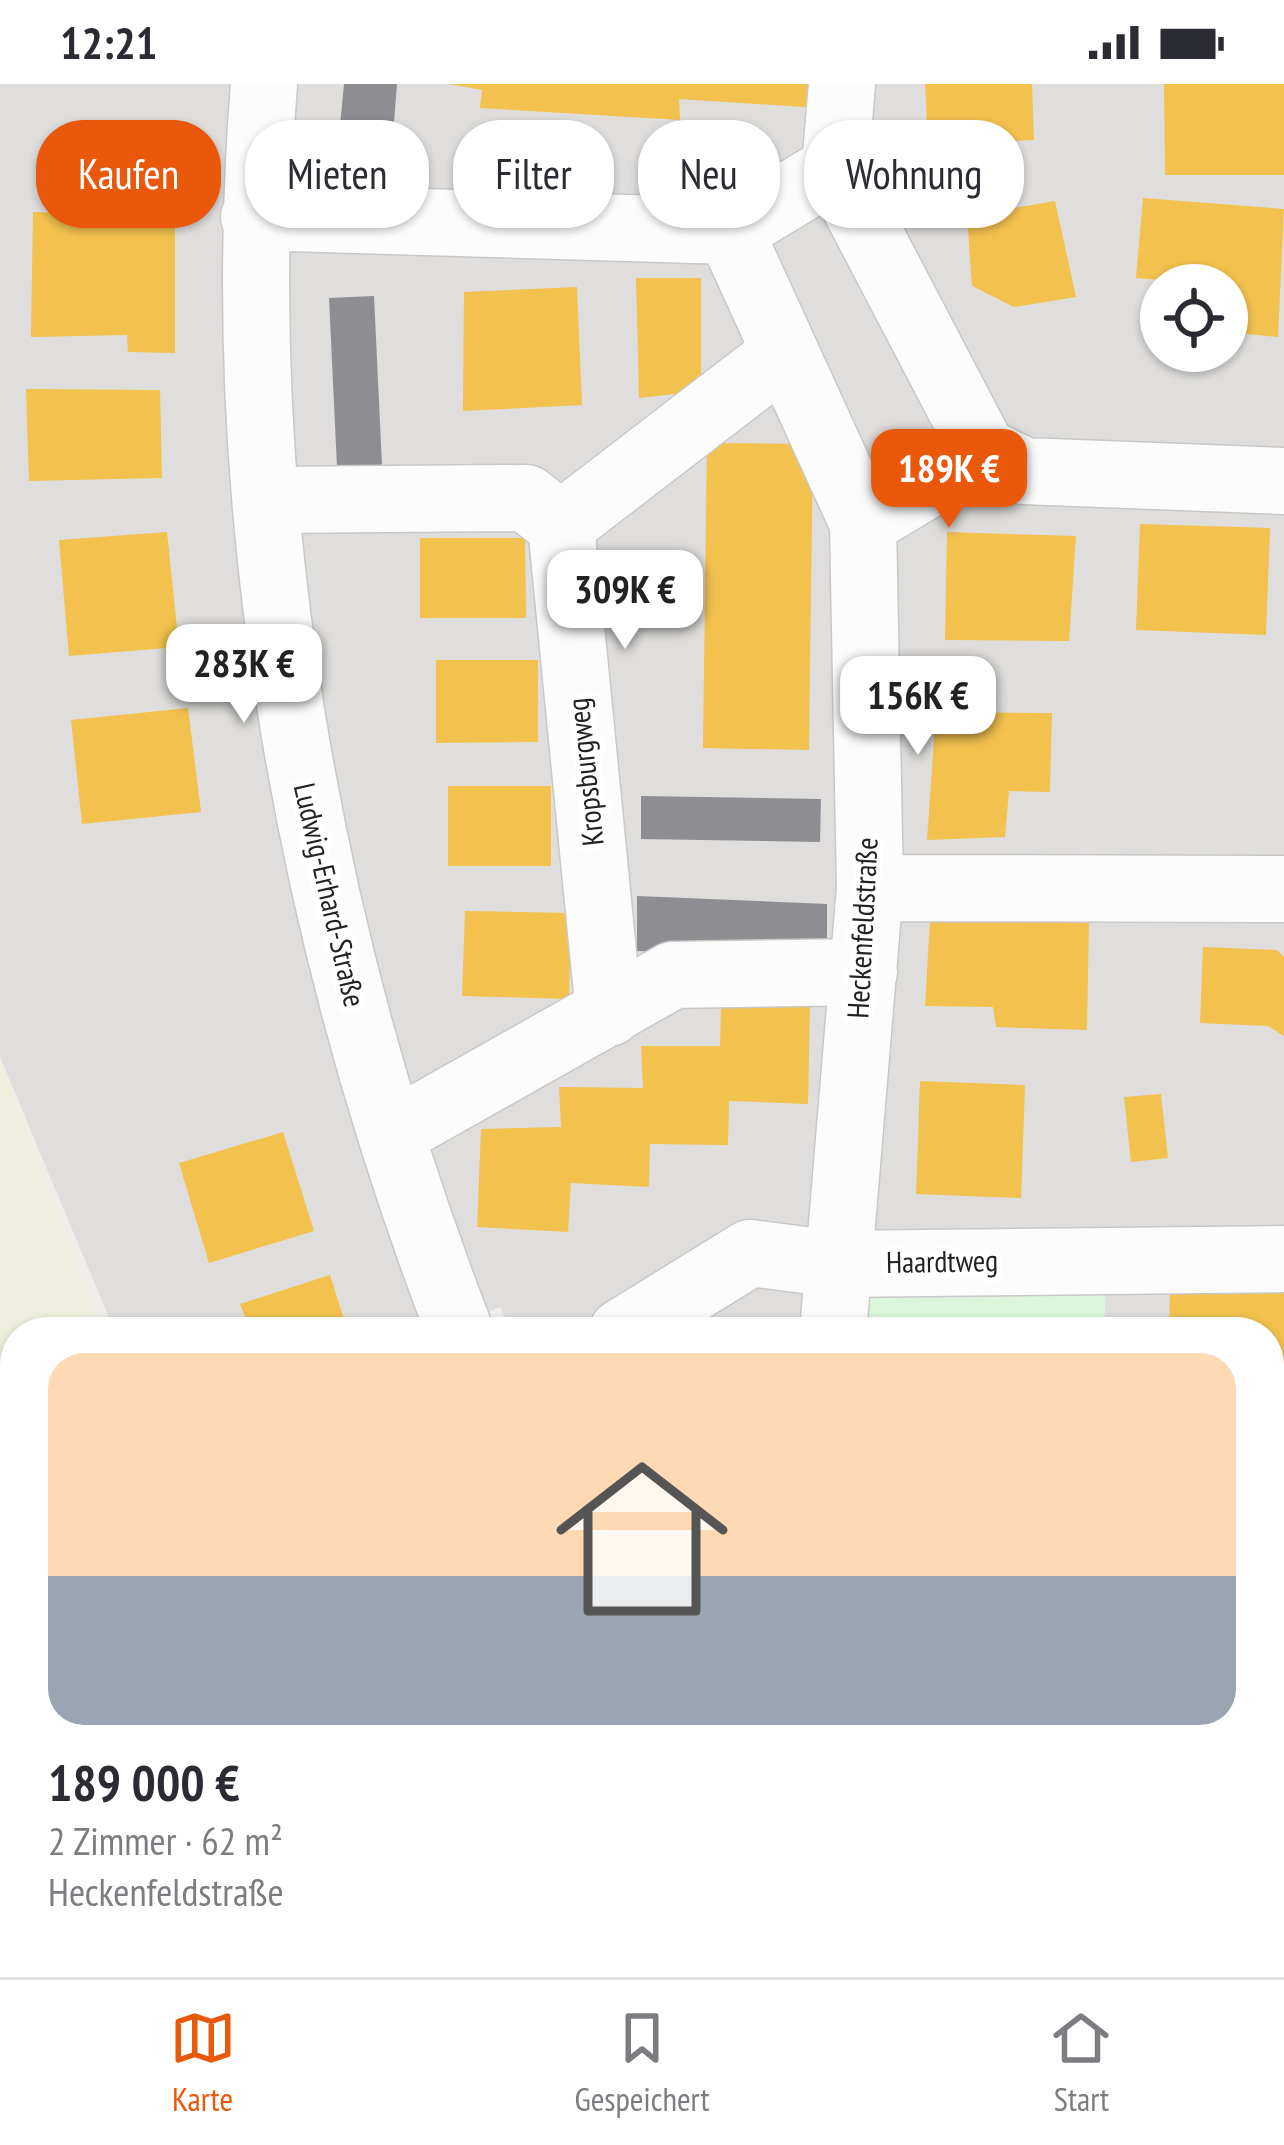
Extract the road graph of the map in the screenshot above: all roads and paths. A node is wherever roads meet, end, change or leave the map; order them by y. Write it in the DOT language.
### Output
graph roads {
  1 [pos="264,84"];
  2 [pos="842,84"];
  3 [pos="261,120"];
  4 [pos="839,120"];
  5 [pos="804,187"];
  6 [pos="429,223"];
  7 [pos="254,228"];
  8 [pos="866,228"];
  9 [pos="730,231"];
  10 [pos="785,353"];
  11 [pos="982,451"];
  12 [pos="1284,481"];
  13 [pos="267,500"];
  14 [pos="863,523"];
  15 [pos="561,525"];
  16 [pos="870,888"];
  17 [pos="1284,889"];
  18 [pos="864,972"];
  19 [pos="609,1012"];
  20 [pos="392,1134"];
  21 [pos="1284,1259"];
  22 [pos="835,1264"];
  23 [pos="455,1317"];
  24 [pos="646,1317"];
  25 [pos="833,1317"];
  1 -- 3 [label="street, Ludwig-Erhard-Straße"];
  2 -- 4 [label="street"];
  5 -- 9 [label="street"];
  6 -- 9 [label="street"];
  7 -- 13 [label="street, Ludwig-Erhard-Straße"];
  8 -- 11 [label="street"];
  9 -- 10 [label="street, Heckenfeldstraße"];
  10 -- 14 [label="street, Heckenfeldstraße"];
  10 -- 15 [label="street"];
  11 -- 12 [label="street"];
  11 -- 14 [label="street"];
  13 -- 15 [label="street"];
  13 -- 20 [label="street, Ludwig-Erhard-Straße"];
  14 -- 16 [label="street, Heckenfeldstraße"];
  15 -- 19 [label="street, Kropsburgweg"];
  16 -- 17 [label="street"];
  16 -- 18 [label="street, Heckenfeldstraße"];
  18 -- 19 [label="street"];
  18 -- 22 [label="street, Heckenfeldstraße"];
  19 -- 20 [label="street"];
  20 -- 23 [label="street, Ludwig-Erhard-Straße"];
  21 -- 22 [label="street, Haardtweg"];
  22 -- 24 [label="street, Haardtweg"];
  22 -- 25 [label="street, Heckenfeldstraße"];
}
